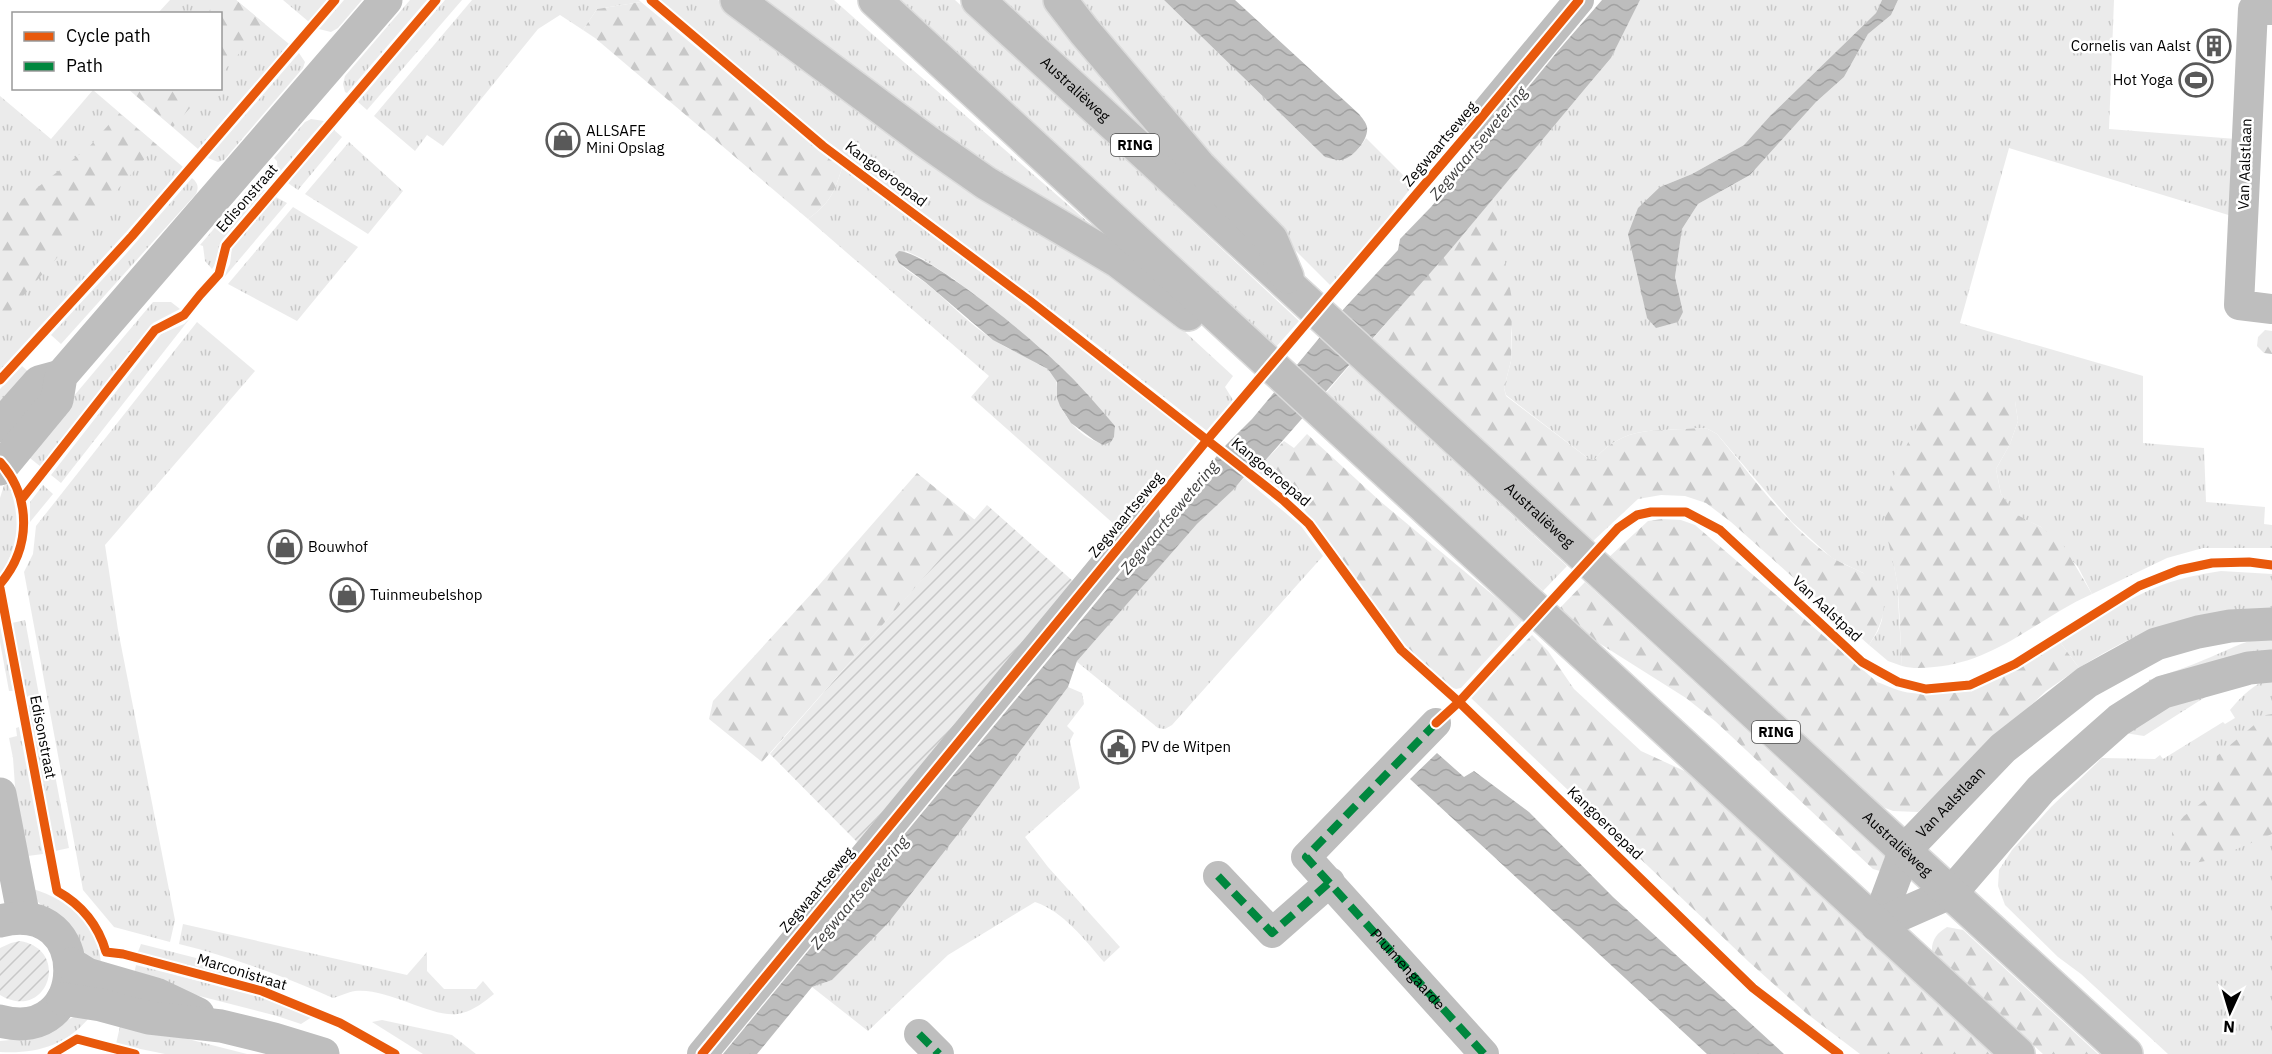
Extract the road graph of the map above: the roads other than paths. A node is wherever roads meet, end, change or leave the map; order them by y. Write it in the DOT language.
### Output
graph roads {
  1 [pos="386,0"];
  2 [pos="737,0"];
  3 [pos="875,0"];
  4 [pos="978,0"];
  5 [pos="1060,0"];
  6 [pos="1579,0"];
  7 [pos="2272,10"];
  8 [pos="1476,124"];
  9 [pos="1298,295"];
  10 [pos="2272,309"];
  11 [pos="1247,343"];
  12 [pos="61,376"];
  13 [pos="0,426"];
  14 [pos="0,469"];
  15 [pos="1145,516"];
  16 [pos="2272,624"];
  17 [pos="2272,666"];
  18 [pos="1436,723"];
  19 [pos="0,794"];
  20 [pos="1905,850"];
  21 [pos="1218,876"];
  22 [pos="1330,882"];
  23 [pos="1952,892"];
  24 [pos="12,920"];
  25 [pos="1877,925"];
  26 [pos="71,964"];
  27 [pos="63,999"];
  28 [pos="0,1021"];
  29 [pos="221,1026"];
  30 [pos="323,1054"];
  31 [pos="702,1054"];
  32 [pos="1484,1054"];
  33 [pos="2018,1054"];
  34 [pos="2126,1054"];
  1 -- 12 [label="main road, Edisonstraat"];
  2 -- 11 [label="main road"];
  3 -- 11 [label="main road"];
  4 -- 9 [label="main road, Australiëweg / RING"];
  5 -- 9 [label="main road"];
  6 -- 8 [label="street, Zegwaartseweg"];
  7 -- 10 [label="street, Van Aalstlaan"];
  9 -- 20 [label="main road, Australiëweg / RING"];
  11 -- 25 [label="main road"];
  12 -- 13 [label="main road, Edisonstraat"];
  12 -- 14 [label="main road, Edisonstraat"];
  15 -- 31 [label="street, Zegwaartseweg"];
  16 -- 20 [label="main road, Van Aalstlaan"];
  17 -- 23 [label="main road"];
  18 -- 22 [label="street, Pruimengaarde"];
  19 -- 24 [label="main road"];
  20 -- 23 [label="main road, Australiëweg / RING"];
  20 -- 25 [label="main road, Van Aalstlaan"];
  21 -- 22 [label="street"];
  22 -- 32 [label="street, Pruimengaarde"];
  23 -- 25 [label="main road"];
  23 -- 34 [label="main road, Australiëweg / RING"];
  24 -- 26 [label="main road"];
  25 -- 33 [label="main road"];
  26 -- 27 [label="main road"];
  26 -- 29 [label="main road"];
  27 -- 28 [label="main road"];
  27 -- 29 [label="main road"];
  29 -- 30 [label="main road"];
}
